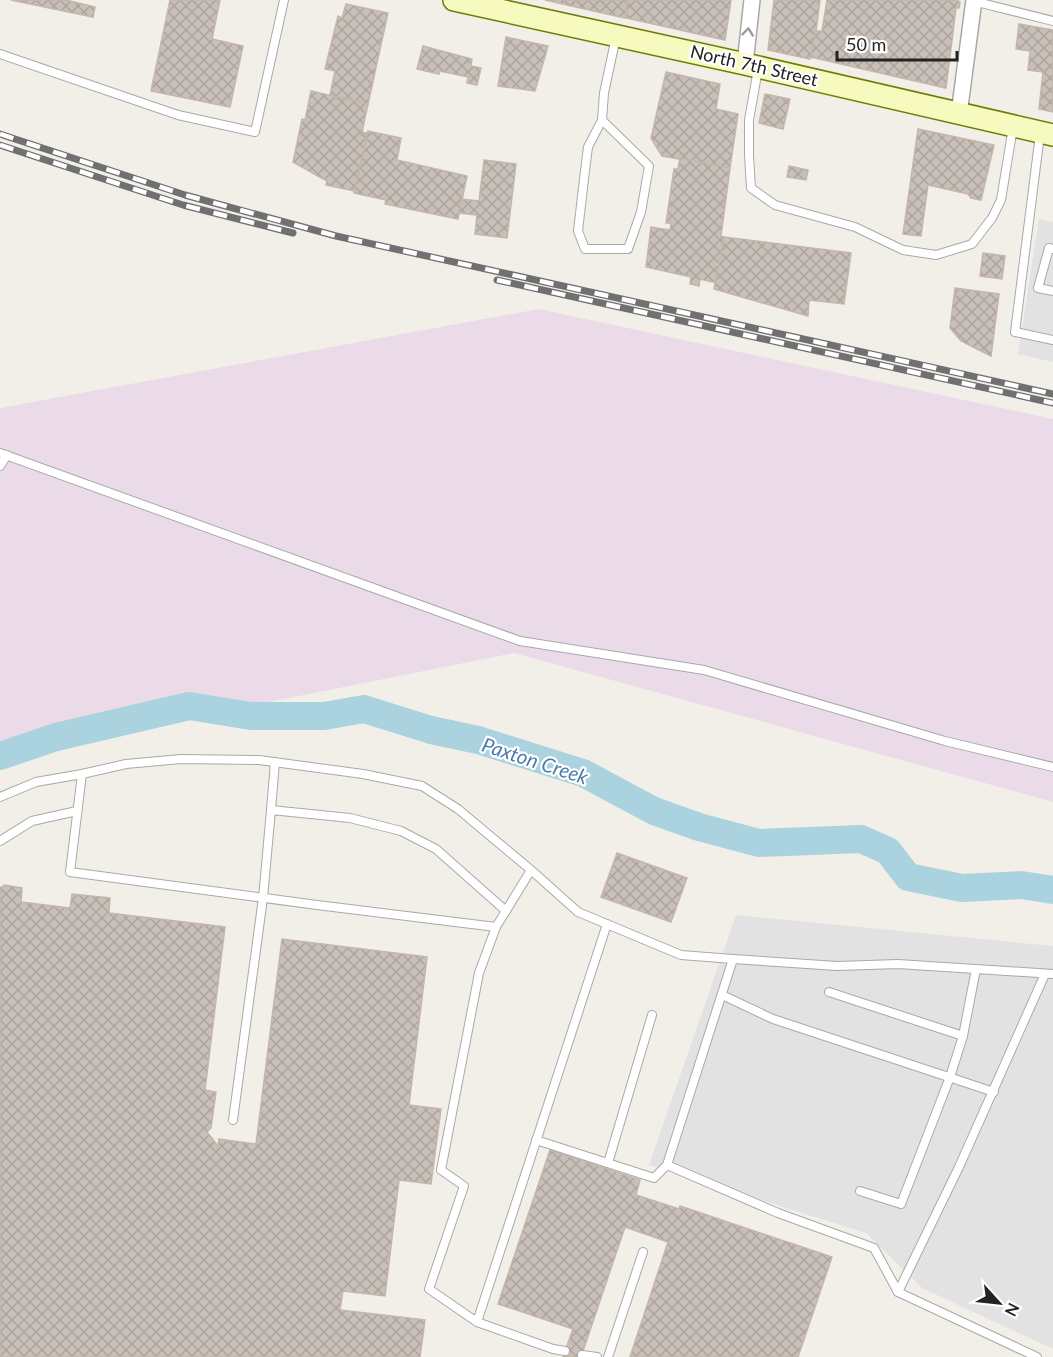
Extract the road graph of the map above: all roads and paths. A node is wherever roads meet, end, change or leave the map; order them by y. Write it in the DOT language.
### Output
graph roads {
  1 [pos="284,0"];
  2 [pos="454,0"];
  3 [pos="752,0"];
  4 [pos="973,1"];
  5 [pos="508,6"];
  6 [pos="1053,21"];
  7 [pos="616,35"];
  8 [pos="0,54"];
  9 [pos="752,65"];
  10 [pos="959,114"];
  11 [pos="602,120"];
  12 [pos="1014,126"];
  13 [pos="1046,134"];
  14 [pos="1053,249"];
  15 [pos="1053,291"];
  16 [pos="1053,340"];
  17 [pos="4,454"];
  18 [pos="0,466"];
  19 [pos="275,762"];
  20 [pos="1053,767"];
  21 [pos="82,774"];
  22 [pos="0,797"];
  23 [pos="270,810"];
  24 [pos="77,811"];
  25 [pos="0,841"];
  26 [pos="531,870"];
  27 [pos="263,898"];
  28 [pos="506,911"];
  29 [pos="607,924"];
  30 [pos="496,927"];
  31 [pos="733,959"];
  32 [pos="976,969"];
  33 [pos="1049,974"];
  34 [pos="829,992"];
  35 [pos="722,995"];
  36 [pos="652,1014"];
  37 [pos="963,1036"];
  38 [pos="950,1077"];
  39 [pos="994,1092"];
  40 [pos="233,1120"];
  41 [pos="537,1140"];
  42 [pos="608,1163"];
  43 [pos="667,1165"];
  44 [pos="860,1191"];
  45 [pos="643,1252"];
  46 [pos="898,1292"];
  47 [pos="477,1322"];
  48 [pos="565,1351"];
  49 [pos="582,1355"];
  50 [pos="597,1357"];
  51 [pos="608,1357"];
  52 [pos="1037,1357"];
  1 -- 8 [label="lane"];
  2 -- 5 [label="main road, North 7th Street"];
  9 -- 3 [label="street, one-way"];
  4 -- 6 [label="lane"];
  4 -- 10 [label="street"];
  5 -- 7 [label="main road, North 7th Street"];
  7 -- 9 [label="main road, North 7th Street"];
  7 -- 11 [label="lane"];
  9 -- 10 [label="main road, North 7th Street"];
  9 -- 12 [label="lane"];
  10 -- 12 [label="main road, North 7th Street"];
  11 -- 11 [label="lane"];
  12 -- 13 [label="main road, North 7th Street"];
  13 -- 16 [label="lane"];
  14 -- 15 [label="lane"];
  17 -- 18 [label="lane"];
  17 -- 20 [label="lane"];
  19 -- 21 [label="lane"];
  19 -- 23 [label="lane"];
  19 -- 26 [label="lane"];
  21 -- 22 [label="lane"];
  21 -- 24 [label="lane"];
  23 -- 27 [label="lane"];
  23 -- 28 [label="lane"];
  24 -- 25 [label="lane"];
  24 -- 27 [label="lane"];
  26 -- 28 [label="lane"];
  26 -- 29 [label="lane"];
  27 -- 30 [label="lane"];
  27 -- 40 [label="lane"];
  28 -- 30 [label="lane"];
  29 -- 31 [label="lane"];
  29 -- 41 [label="lane"];
  30 -- 47 [label="lane"];
  31 -- 32 [label="lane"];
  31 -- 35 [label="lane"];
  32 -- 33 [label="lane"];
  32 -- 37 [label="lane"];
  33 -- 39 [label="lane"];
  34 -- 37 [label="lane"];
  35 -- 38 [label="lane"];
  35 -- 43 [label="lane"];
  36 -- 42 [label="lane"];
  37 -- 38 [label="lane"];
  38 -- 39 [label="lane"];
  38 -- 44 [label="lane"];
  39 -- 46 [label="lane"];
  41 -- 42 [label="lane"];
  41 -- 47 [label="lane"];
  42 -- 43 [label="lane"];
  43 -- 46 [label="lane"];
  45 -- 51 [label="lane"];
  46 -- 52 [label="lane"];
  47 -- 48 [label="lane"];
  49 -- 50 [label="lane"];
}
